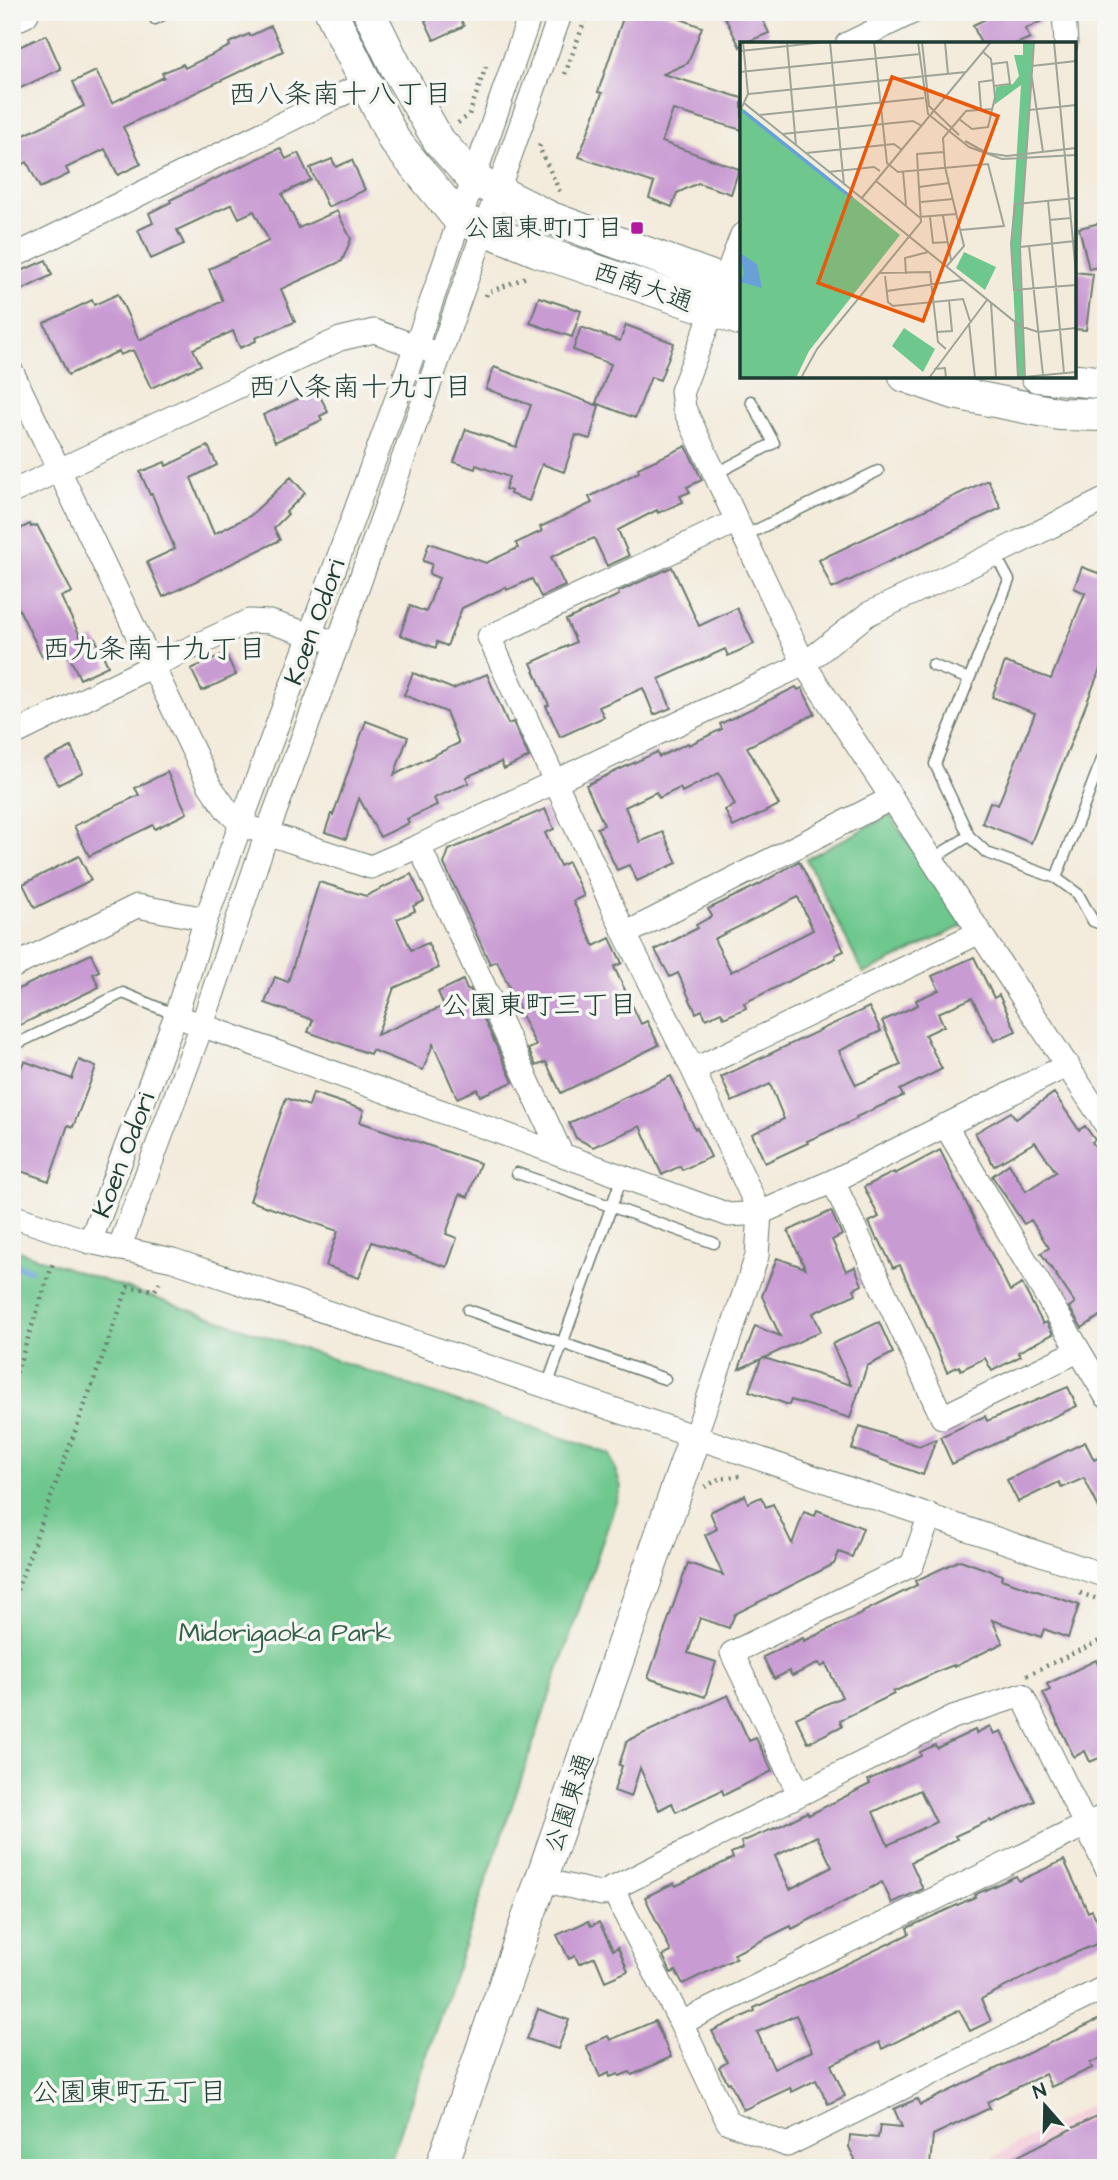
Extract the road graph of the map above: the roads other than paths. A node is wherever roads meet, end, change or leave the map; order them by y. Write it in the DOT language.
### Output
graph roads {
  1 [pos="23,12"];
  2 [pos="152,12"];
  3 [pos="169,12"];
  4 [pos="331,12"];
  5 [pos="369,12"];
  6 [pos="531,12"];
  7 [pos="561,12"];
  8 [pos="913,12"];
  9 [pos="1064,12"];
  10 [pos="12,17"];
  11 [pos="851,42"];
  12 [pos="1066,42"];
  13 [pos="365,83"];
  14 [pos="486,186"];
  15 [pos="472,224"];
  16 [pos="740,247"];
  17 [pos="12,257"];
  18 [pos="734,284"];
  19 [pos="728,316"];
  20 [pos="416,346"];
  21 [pos="439,354"];
  22 [pos="12,372"];
  23 [pos="911,378"];
  24 [pos="1057,378"];
  25 [pos="1106,383"];
  26 [pos="751,401"];
  27 [pos="1106,415"];
  28 [pos="58,469"];
  29 [pos="878,471"];
  30 [pos="715,474"];
  31 [pos="12,492"];
  32 [pos="1106,499"];
  33 [pos="740,528"];
  34 [pos="995,554"];
  35 [pos="310,634"];
  36 [pos="338,643"];
  37 [pos="804,664"];
  38 [pos="932,665"];
  39 [pos="152,666"];
  40 [pos="969,679"];
  41 [pos="12,735"];
  42 [pos="1106,749"];
  43 [pos="555,781"];
  44 [pos="892,798"];
  45 [pos="242,825"];
  46 [pos="267,833"];
  47 [pos="969,836"];
  48 [pos="419,846"];
  49 [pos="932,859"];
  50 [pos="1056,878"];
  51 [pos="206,919"];
  52 [pos="1106,926"];
  53 [pos="980,932"];
  54 [pos="625,934"];
  55 [pos="12,967"];
  56 [pos="176,1015"];
  57 [pos="202,1026"];
  58 [pos="12,1046"];
  59 [pos="1068,1065"];
  60 [pos="693,1070"];
  61 [pos="945,1125"];
  62 [pos="1106,1125"];
  63 [pos="562,1155"];
  64 [pos="517,1173"];
  65 [pos="622,1177"];
  66 [pos="834,1181"];
  67 [pos="612,1206"];
  68 [pos="760,1213"];
  69 [pos="12,1216"];
  70 [pos="90,1242"];
  71 [pos="714,1242"];
  72 [pos="118,1249"];
  73 [pos="468,1310"];
  74 [pos="563,1343"];
  75 [pos="1078,1351"];
  76 [pos="665,1379"];
  77 [pos="547,1386"];
  78 [pos="1106,1396"];
  79 [pos="695,1437"];
  80 [pos="930,1515"];
  81 [pos="1106,1576"];
  82 [pos="799,1794"];
  83 [pos="1096,1820"];
  84 [pos="1106,1867"];
  85 [pos="543,1880"];
  86 [pos="612,1888"];
  87 [pos="1106,1987"];
  88 [pos="681,2023"];
  89 [pos="441,2168"];
  1 -- 10 [label="street"];
  2 -- 3 [label="lane"];
  4 -- 13 [label="street, 西南大通"];
  5 -- 14 [label="street, 西南大通"];
  6 -- 14 [label="street, Koen Odori"];
  7 -- 14 [label="street, Koen Odori"];
  8 -- 11 [label="street"];
  9 -- 12 [label="street"];
  13 -- 15 [label="street, 西南大通"];
  13 -- 17 [label="street"];
  14 -- 15 [label="street, Koen Odori"];
  14 -- 18 [label="street, 西南大通"];
  15 -- 19 [label="street, 西南大通"];
  15 -- 20 [label="street, Koen Odori"];
  15 -- 21 [label="street, Koen Odori"];
  16 -- 18 [label="street"];
  18 -- 19 [label="street"];
  19 -- 30 [label="street"];
  20 -- 21 [label="street"];
  20 -- 28 [label="street"];
  20 -- 35 [label="street, Koen Odori"];
  21 -- 36 [label="street, Koen Odori"];
  22 -- 28 [label="street"];
  23 -- 27 [label="street"];
  24 -- 25 [label="street"];
  26 -- 30 [label="lane"];
  28 -- 31 [label="street"];
  28 -- 39 [label="street"];
  29 -- 33 [label="lane"];
  30 -- 33 [label="street"];
  32 -- 34 [label="street"];
  33 -- 37 [label="street"];
  33 -- 43 [label="street"];
  34 -- 37 [label="street"];
  34 -- 40 [label="lane"];
  35 -- 36 [label="street"];
  35 -- 39 [label="street"];
  35 -- 45 [label="street, Koen Odori"];
  36 -- 46 [label="street, Koen Odori"];
  37 -- 43 [label="street"];
  37 -- 44 [label="street"];
  38 -- 40 [label="lane"];
  39 -- 41 [label="street"];
  39 -- 45 [label="street"];
  40 -- 47 [label="lane"];
  42 -- 50 [label="lane"];
  43 -- 48 [label="street"];
  43 -- 54 [label="street"];
  44 -- 49 [label="street"];
  44 -- 54 [label="street"];
  45 -- 46 [label="street"];
  45 -- 51 [label="street, Koen Odori"];
  46 -- 48 [label="street"];
  46 -- 57 [label="street, Koen Odori"];
  47 -- 49 [label="lane"];
  47 -- 50 [label="lane"];
  48 -- 63 [label="street"];
  49 -- 53 [label="street"];
  50 -- 52 [label="lane"];
  51 -- 55 [label="street"];
  51 -- 56 [label="street, Koen Odori"];
  53 -- 59 [label="street"];
  53 -- 60 [label="street"];
  54 -- 60 [label="street"];
  56 -- 57 [label="street"];
  56 -- 58 [label="lane"];
  56 -- 70 [label="street, Koen Odori"];
  57 -- 63 [label="street"];
  57 -- 72 [label="street, Koen Odori"];
  59 -- 61 [label="street"];
  59 -- 62 [label="street"];
  60 -- 68 [label="street"];
  61 -- 66 [label="street"];
  61 -- 75 [label="street"];
  63 -- 65 [label="street"];
  64 -- 67 [label="lane"];
  65 -- 67 [label="lane"];
  65 -- 68 [label="street"];
  66 -- 68 [label="street"];
  66 -- 75 [label="street"];
  67 -- 71 [label="lane"];
  67 -- 74 [label="lane"];
  68 -- 79 [label="street"];
  69 -- 70 [label="street"];
  70 -- 72 [label="street"];
  72 -- 77 [label="street"];
  73 -- 74 [label="lane"];
  74 -- 76 [label="lane"];
  74 -- 77 [label="lane"];
  75 -- 78 [label="street"];
  77 -- 79 [label="street"];
  79 -- 80 [label="street"];
  79 -- 85 [label="street, 公園東通"];
  80 -- 81 [label="street"];
  80 -- 82 [label="street"];
  82 -- 83 [label="street"];
  82 -- 86 [label="street"];
  83 -- 84 [label="street"];
  83 -- 88 [label="street"];
  85 -- 86 [label="street"];
  85 -- 89 [label="street, 公園東通"];
  86 -- 88 [label="street"];
  87 -- 88 [label="street"];
}
